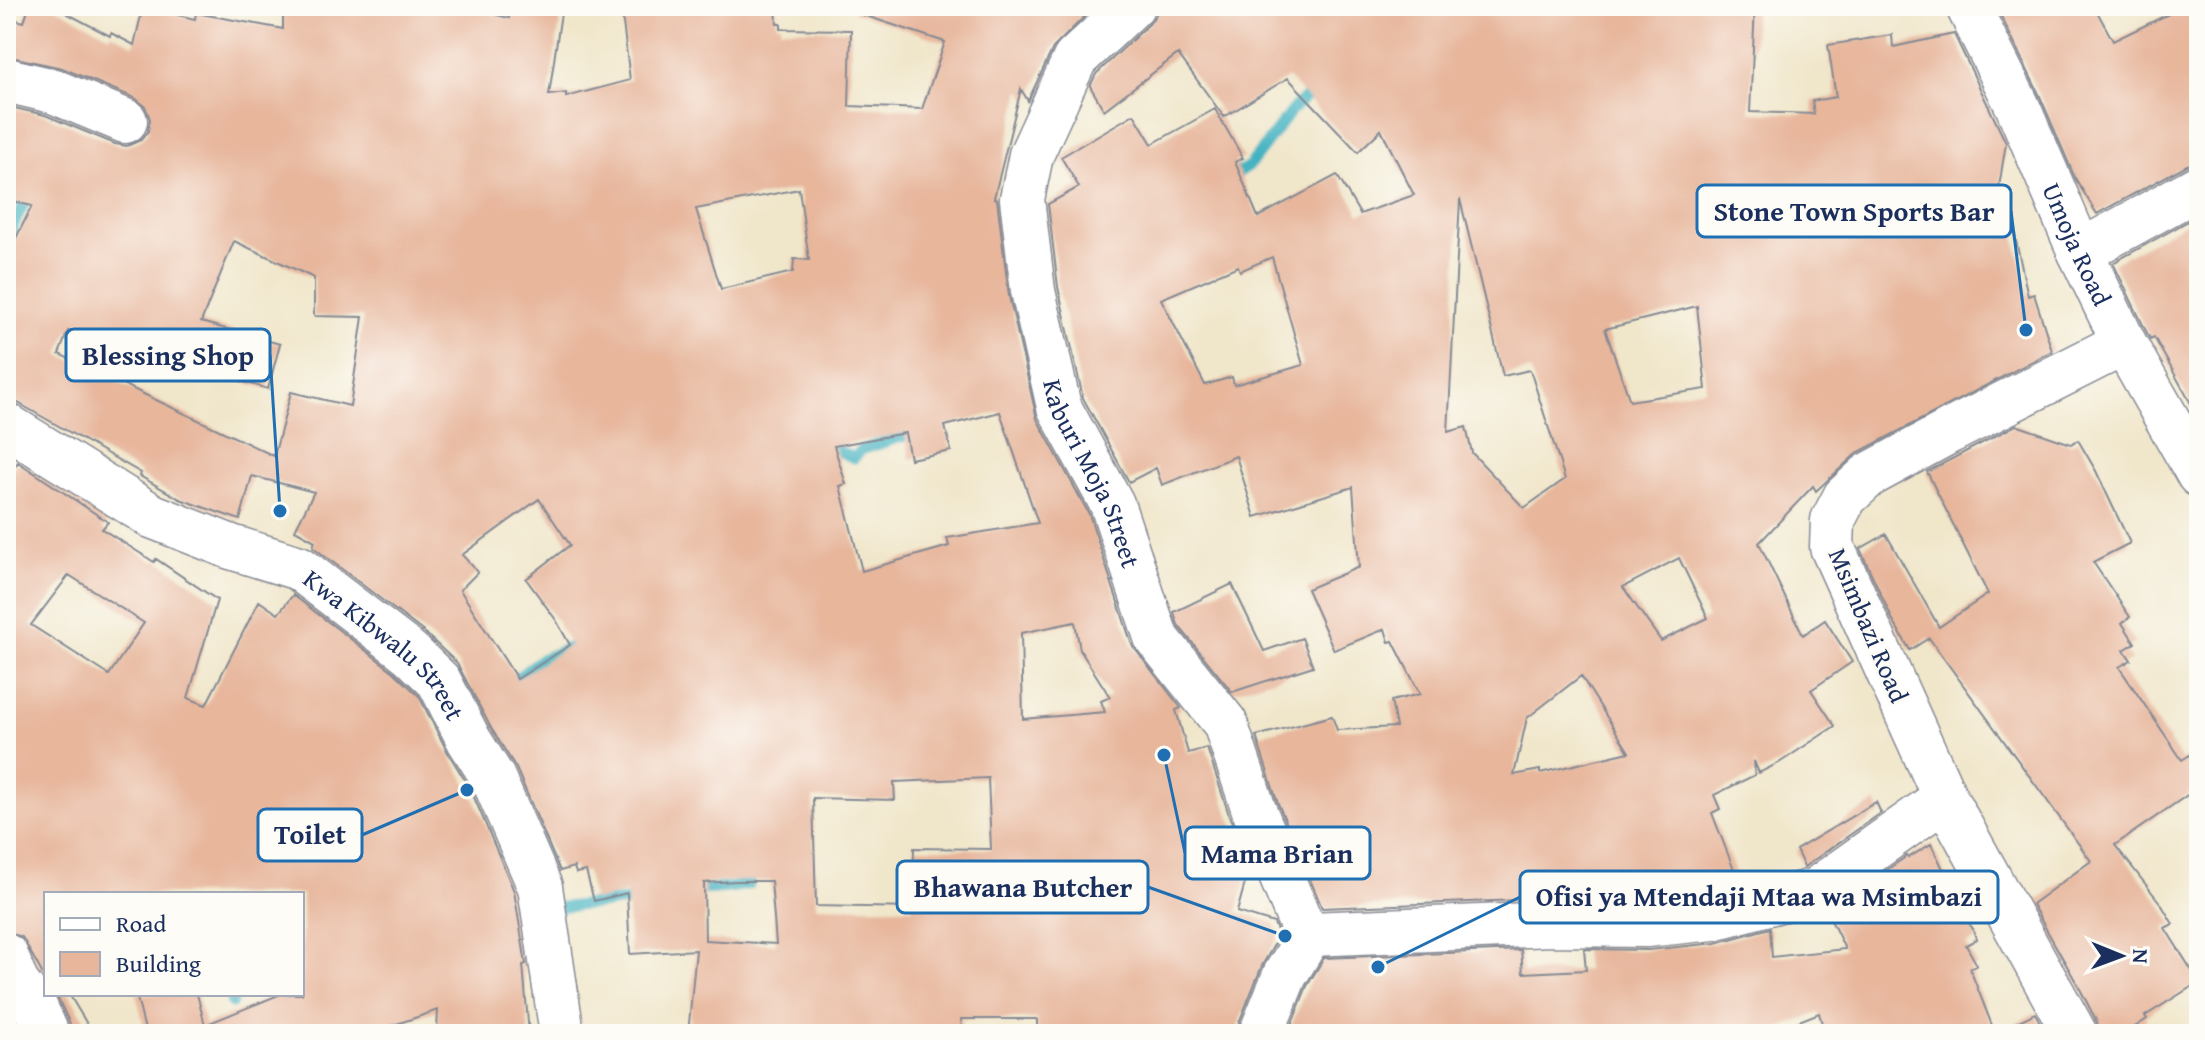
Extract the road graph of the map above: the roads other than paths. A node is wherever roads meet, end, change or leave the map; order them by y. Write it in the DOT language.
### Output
graph roads {
  1 [pos="1132,6"];
  2 [pos="1968,6"];
  3 [pos="6,80"];
  4 [pos="125,121"];
  5 [pos="2199,187"];
  6 [pos="2080,252"];
  7 [pos="2124,343"];
  8 [pos="6,425"];
  9 [pos="2199,475"];
  10 [pos="1945,798"];
  11 [pos="1310,934"];
  12 [pos="6,956"];
  13 [pos="47,1034"];
  14 [pos="562,1034"];
  15 [pos="1261,1034"];
  16 [pos="2075,1034"];
  1 -- 11 [label="street, Kaburi Moja Street"];
  2 -- 6 [label="street, Umoja Road"];
  3 -- 4 [label="street"];
  5 -- 6 [label="street"];
  6 -- 7 [label="street, Umoja Road"];
  7 -- 9 [label="street, Umoja Road"];
  7 -- 10 [label="street, Msimbazi Road"];
  8 -- 14 [label="street, Kwa Kibwalu Street"];
  10 -- 11 [label="street"];
  10 -- 16 [label="street, Msimbazi Road"];
  11 -- 15 [label="street"];
  12 -- 13 [label="street"];
}
